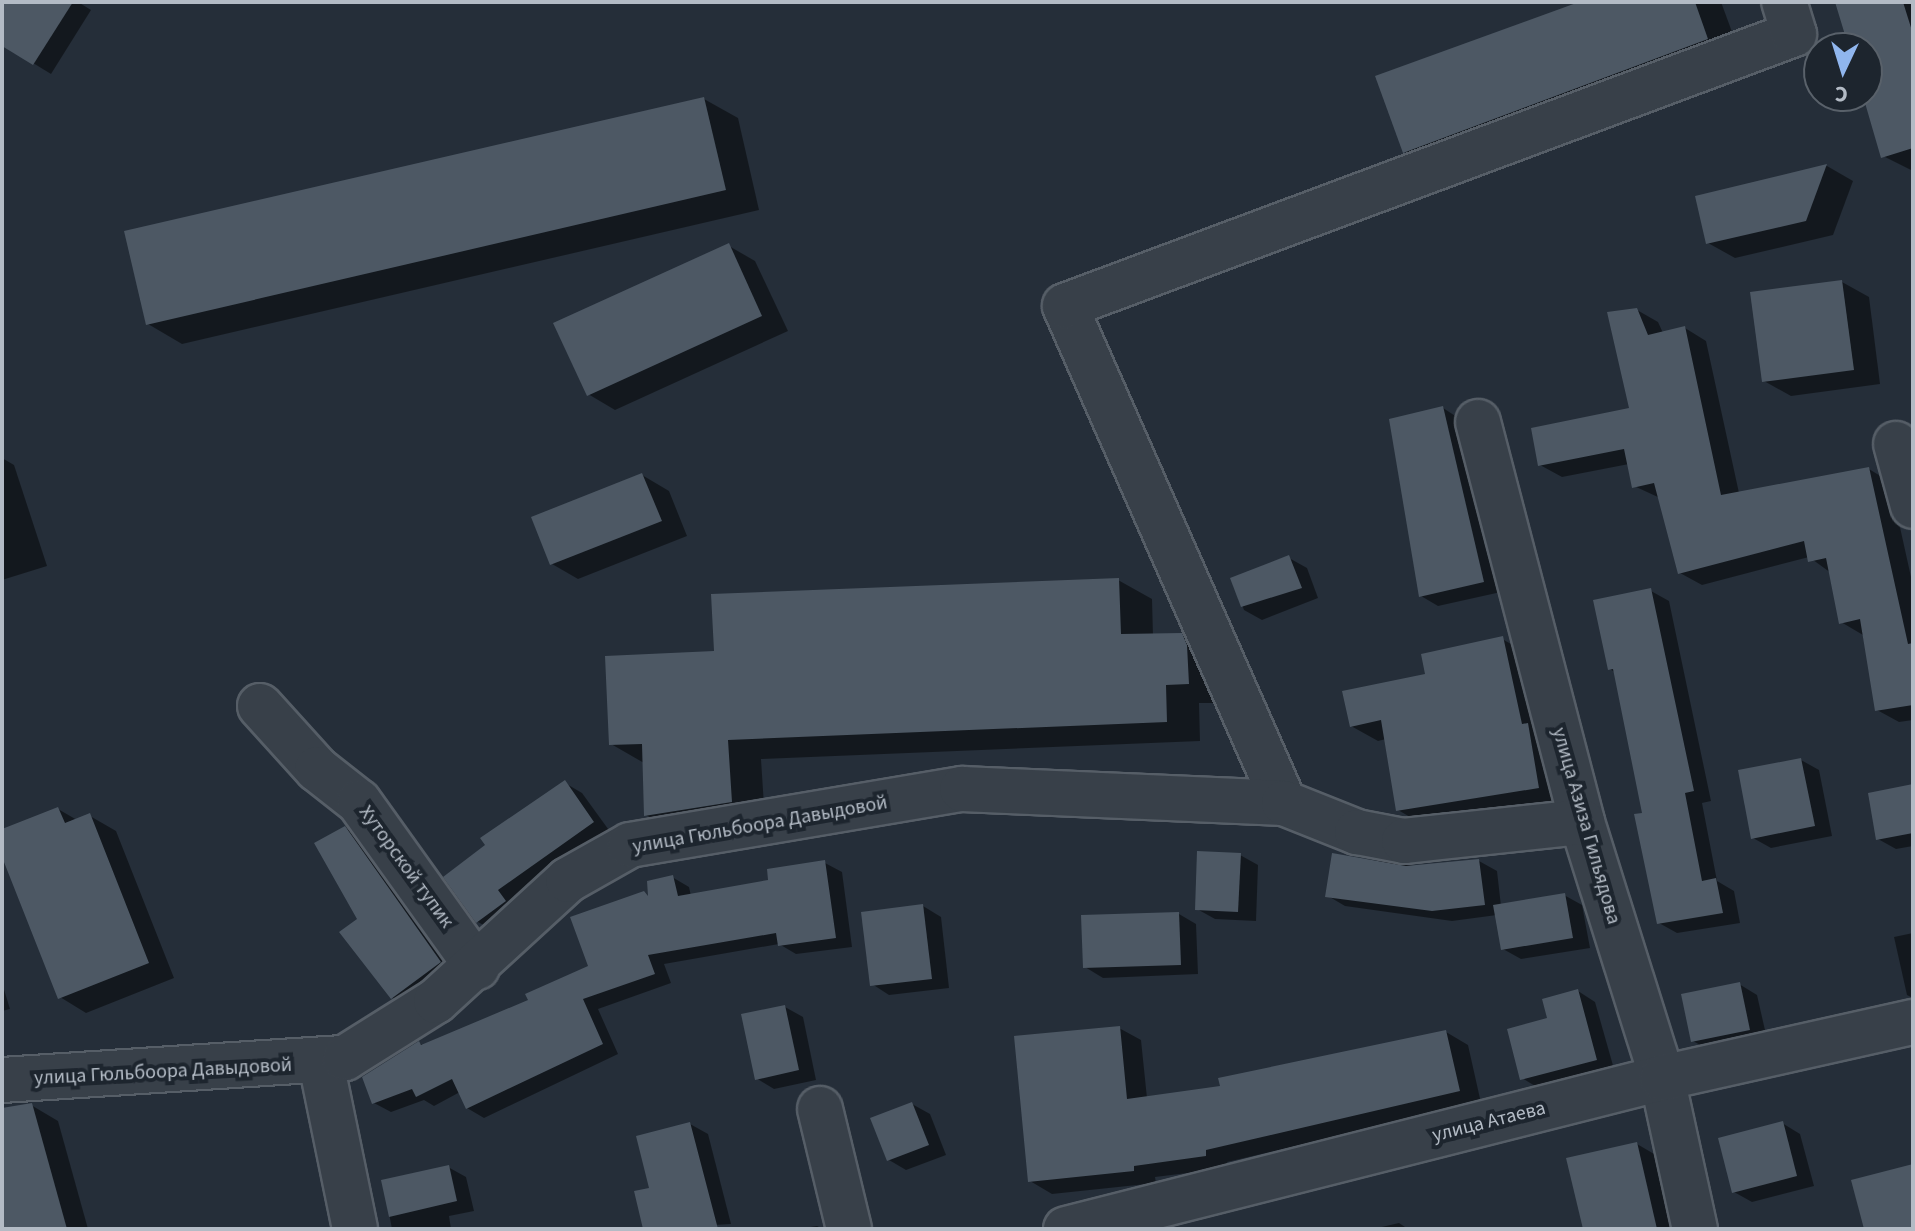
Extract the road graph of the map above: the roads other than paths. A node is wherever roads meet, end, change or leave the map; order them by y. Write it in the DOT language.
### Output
graph roads {
  1 [pos="1784,2"];
  2 [pos="1478,422"];
  3 [pos="1896,444"];
  4 [pos="1913,506"];
  5 [pos="260,706"];
  6 [pos="1284,803"];
  7 [pos="1582,822"];
  8 [pos="477,967"];
  9 [pos="1913,1022"];
  10 [pos="321,1063"];
  11 [pos="1662,1078"];
  12 [pos="2,1080"];
  13 [pos="820,1109"];
  14 [pos="355,1229"];
  15 [pos="849,1229"];
  16 [pos="1066,1229"];
  17 [pos="1695,1229"];
  1 -- 6 [label="street"];
  2 -- 7 [label="street, улица Азиза Гильядова"];
  3 -- 4 [label="street"];
  5 -- 8 [label="street, Хуторской тупик"];
  6 -- 7 [label="street, улица Гюльбоора Давыдовой"];
  6 -- 8 [label="street, улица Гюльбоора Давыдовой"];
  7 -- 11 [label="street, улица Азиза Гильядова"];
  8 -- 10 [label="street, улица Гюльбоора Давыдовой"];
  9 -- 11 [label="street, улица Атаева"];
  10 -- 12 [label="street, улица Гюльбоора Давыдовой"];
  10 -- 14 [label="street"];
  11 -- 16 [label="street, улица Атаева"];
  11 -- 17 [label="street, улица Азиза Гильядова"];
  13 -- 15 [label="street"];
}
